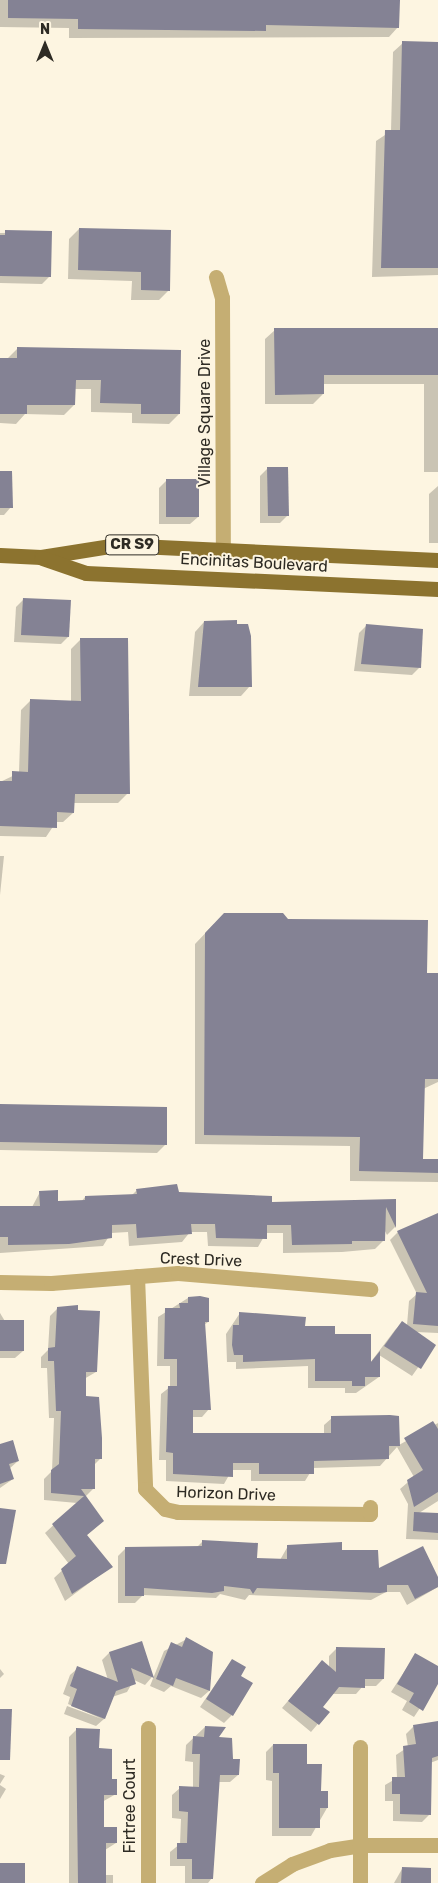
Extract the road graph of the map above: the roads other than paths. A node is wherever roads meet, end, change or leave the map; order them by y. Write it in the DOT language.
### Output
graph roads {
  1 [pos="216,277"];
  2 [pos="223,550"];
  3 [pos="0,555"];
  4 [pos="41,557"];
  5 [pos="438,560"];
  6 [pos="438,589"];
  7 [pos="137,1276"];
  8 [pos="0,1282"];
  9 [pos="370,1290"];
  10 [pos="370,1507"];
  11 [pos="148,1728"];
  12 [pos="360,1747"];
  13 [pos="360,1845"];
  14 [pos="438,1845"];
  15 [pos="148,1883"];
  16 [pos="262,1883"];
  17 [pos="360,1883"];
  1 -- 2 [label="street, Village Square Drive"];
  2 -- 4 [label="main road, Encinitas Boulevard / CR S9"];
  2 -- 5 [label="main road, Encinitas Boulevard / CR S9"];
  3 -- 4 [label="main road, Encinitas Boulevard / CR S9"];
  4 -- 6 [label="main road, Encinitas Boulevard"];
  7 -- 8 [label="street, Crest Drive"];
  7 -- 9 [label="street, Crest Drive"];
  7 -- 10 [label="street, Horizon Drive"];
  11 -- 15 [label="street, Firtree Court"];
  12 -- 13 [label="street"];
  13 -- 14 [label="street"];
  13 -- 16 [label="street"];
  13 -- 17 [label="street"];
}
